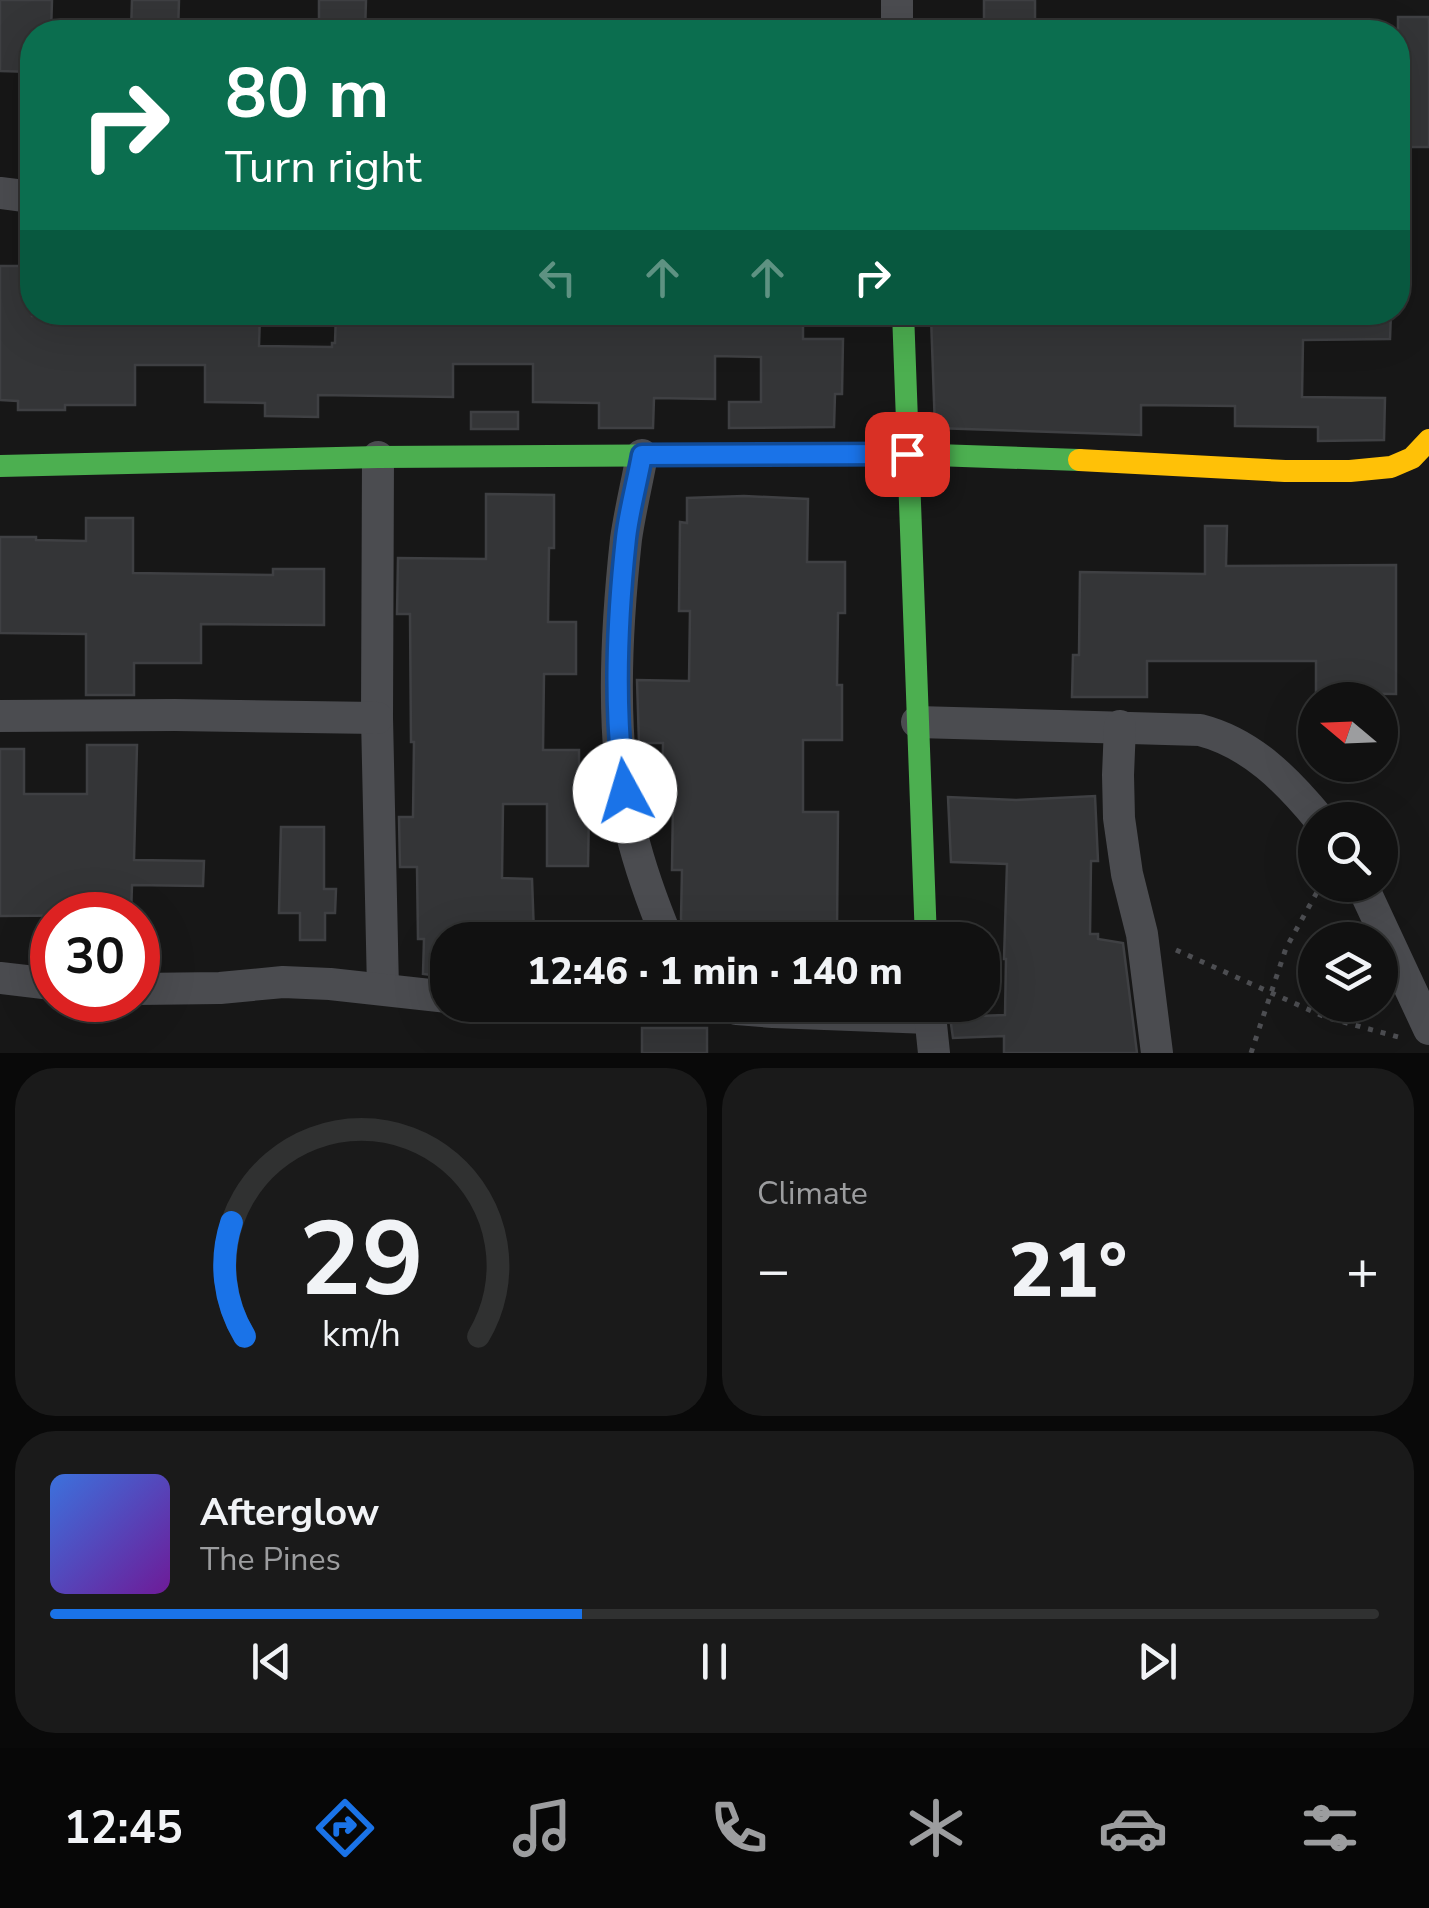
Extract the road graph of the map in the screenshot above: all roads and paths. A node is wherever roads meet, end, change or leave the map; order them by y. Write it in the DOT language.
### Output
graph roads {
  1 [pos="902,325"];
  2 [pos="1428,447"];
  3 [pos="907,454"];
  4 [pos="642,455"];
  5 [pos="378,457"];
  6 [pos="0,466"];
  7 [pos="0,716"];
  8 [pos="376,718"];
  9 [pos="917,722"];
  10 [pos="1120,726"];
  11 [pos="1306,802"];
  12 [pos="1312,902"];
  13 [pos="1368,902"];
  14 [pos="661,922"];
  15 [pos="925,922"];
  16 [pos="1142,934"];
  17 [pos="0,978"];
  18 [pos="30,981"];
  19 [pos="160,989"];
  20 [pos="384,989"];
  21 [pos="1270,994"];
  22 [pos="430,995"];
  23 [pos="930,1022"];
  24 [pos="1417,1034"];
  25 [pos="934,1053"];
  26 [pos="1157,1053"];
  27 [pos="1251,1053"];
  1 -- 3 [label="street"];
  2 -- 3 [label="street"];
  3 -- 4 [label="street"];
  3 -- 9 [label="street"];
  4 -- 5 [label="street"];
  4 -- 14 [label="street"];
  5 -- 6 [label="street"];
  5 -- 8 [label="street"];
  7 -- 8 [label="street"];
  8 -- 20 [label="street"];
  9 -- 10 [label="street"];
  9 -- 15 [label="street"];
  10 -- 11 [label="street"];
  10 -- 16 [label="street"];
  12 -- 21 [label="path"];
  13 -- 24 [label="street"];
  16 -- 21 [label="path"];
  16 -- 26 [label="street"];
  17 -- 18 [label="street"];
  19 -- 20 [label="street"];
  20 -- 22 [label="street"];
  21 -- 24 [label="path"];
  21 -- 27 [label="path"];
  23 -- 25 [label="street"];
}
